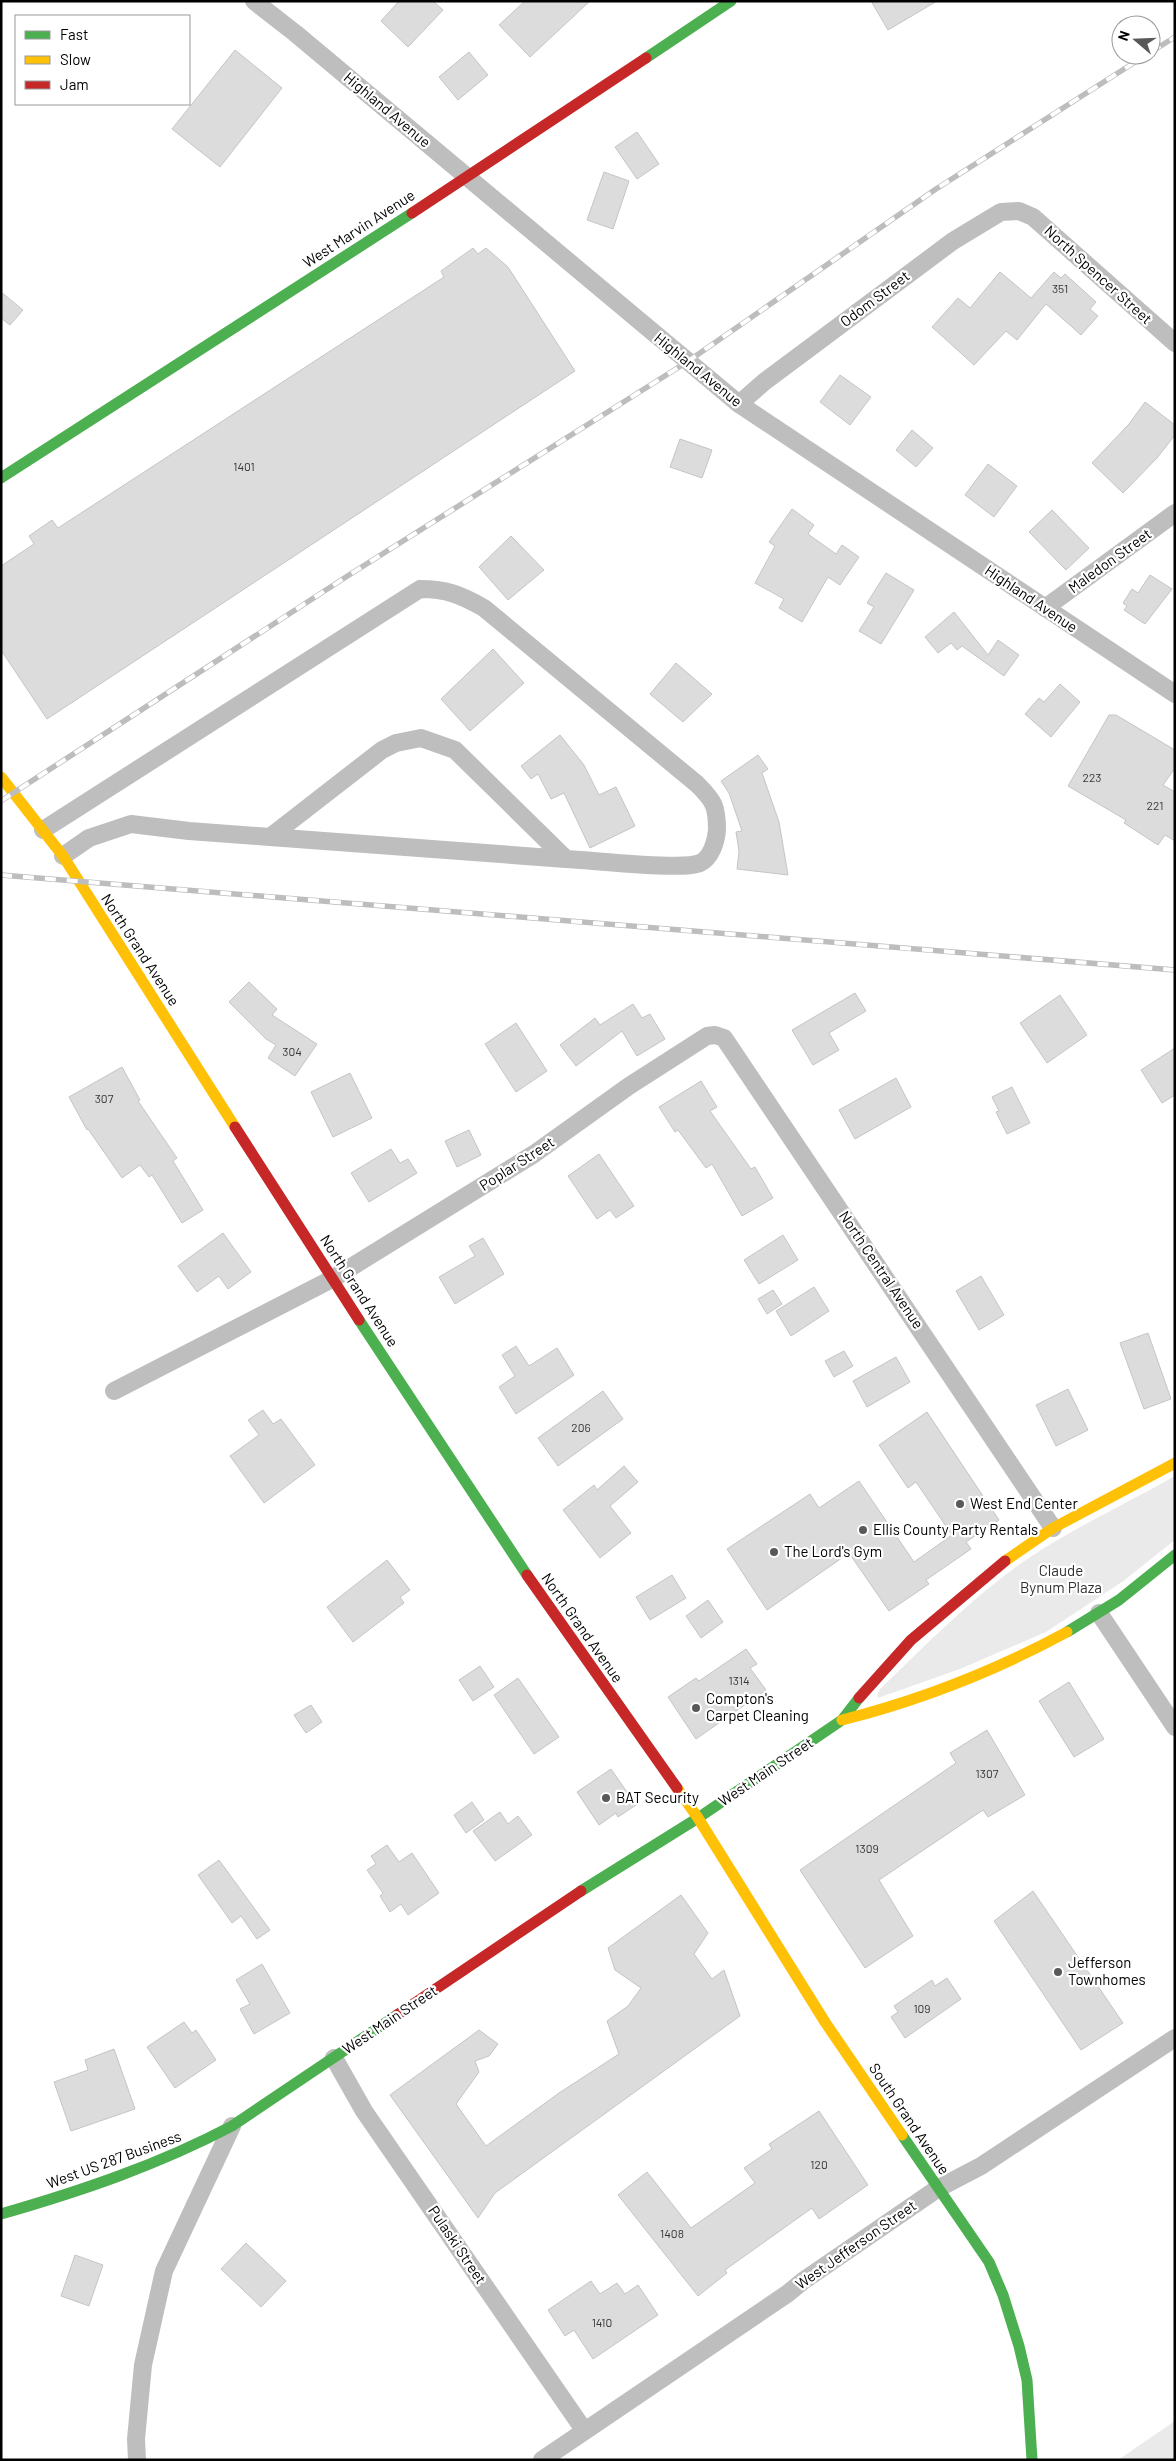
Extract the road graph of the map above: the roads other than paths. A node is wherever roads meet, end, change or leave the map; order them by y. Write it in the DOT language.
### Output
graph roads {
  1 [pos="254,1"];
  2 [pos="731,1"];
  3 [pos="468,177"];
  4 [pos="1019,211"];
  5 [pos="1175,343"];
  6 [pos="739,404"];
  7 [pos="1,478"];
  8 [pos="1175,513"];
  9 [pos="1045,608"];
  10 [pos="1175,694"];
  11 [pos="1,777"];
  12 [pos="43,830"];
  13 [pos="270,837"];
  14 [pos="63,856"];
  15 [pos="566,859"];
  16 [pos="697,1043"];
  17 [pos="332,1279"];
  18 [pos="114,1391"];
  19 [pos="1175,1463"];
  20 [pos="1054,1528"];
  21 [pos="1175,1555"];
  22 [pos="1099,1613"];
  23 [pos="842,1720"];
  24 [pos="1175,1727"];
  25 [pos="698,1818"];
  26 [pos="1175,2038"];
  27 [pos="334,2058"];
  28 [pos="232,2126"];
  29 [pos="937,2189"];
  30 [pos="1,2214"];
  31 [pos="584,2430"];
  32 [pos="137,2460"];
  33 [pos="542,2460"];
  34 [pos="1032,2460"];
  1 -- 3 [label="street, Highland Avenue"];
  2 -- 3 [label="main road, West Marvin Avenue"];
  3 -- 6 [label="street, Highland Avenue"];
  3 -- 7 [label="main road, West Marvin Avenue"];
  4 -- 5 [label="street, North Spencer Street"];
  4 -- 6 [label="street, Odom Street"];
  6 -- 9 [label="street, Highland Avenue"];
  8 -- 9 [label="street, Maledon Street"];
  9 -- 10 [label="street, Highland Avenue"];
  11 -- 12 [label="main road, North Grand Avenue"];
  12 -- 14 [label="main road, North Grand Avenue"];
  12 -- 15 [label="street"];
  13 -- 14 [label="street"];
  13 -- 15 [label="street"];
  13 -- 15 [label="street"];
  14 -- 17 [label="main road, North Grand Avenue"];
  16 -- 17 [label="street, Poplar Street"];
  16 -- 20 [label="street, North Central Avenue"];
  17 -- 18 [label="street, Poplar Street"];
  17 -- 25 [label="main road, North Grand Avenue"];
  19 -- 20 [label="main road, West Main Street"];
  20 -- 23 [label="main road, West Main Street"];
  21 -- 22 [label="main road, West Main Street"];
  22 -- 23 [label="main road, West Main Street"];
  22 -- 24 [label="street"];
  23 -- 25 [label="main road, West Main Street"];
  25 -- 27 [label="main road, West Main Street"];
  25 -- 29 [label="main road, South Grand Avenue"];
  26 -- 29 [label="street, West Jefferson Street"];
  27 -- 28 [label="main road, West Main Street"];
  27 -- 31 [label="street, Pulaski Street"];
  28 -- 30 [label="main road, West US 287 Business"];
  28 -- 32 [label="street"];
  29 -- 31 [label="street, West Jefferson Street"];
  29 -- 34 [label="main road, South Grand Avenue"];
  31 -- 33 [label="street, West Jefferson Street"];
}
